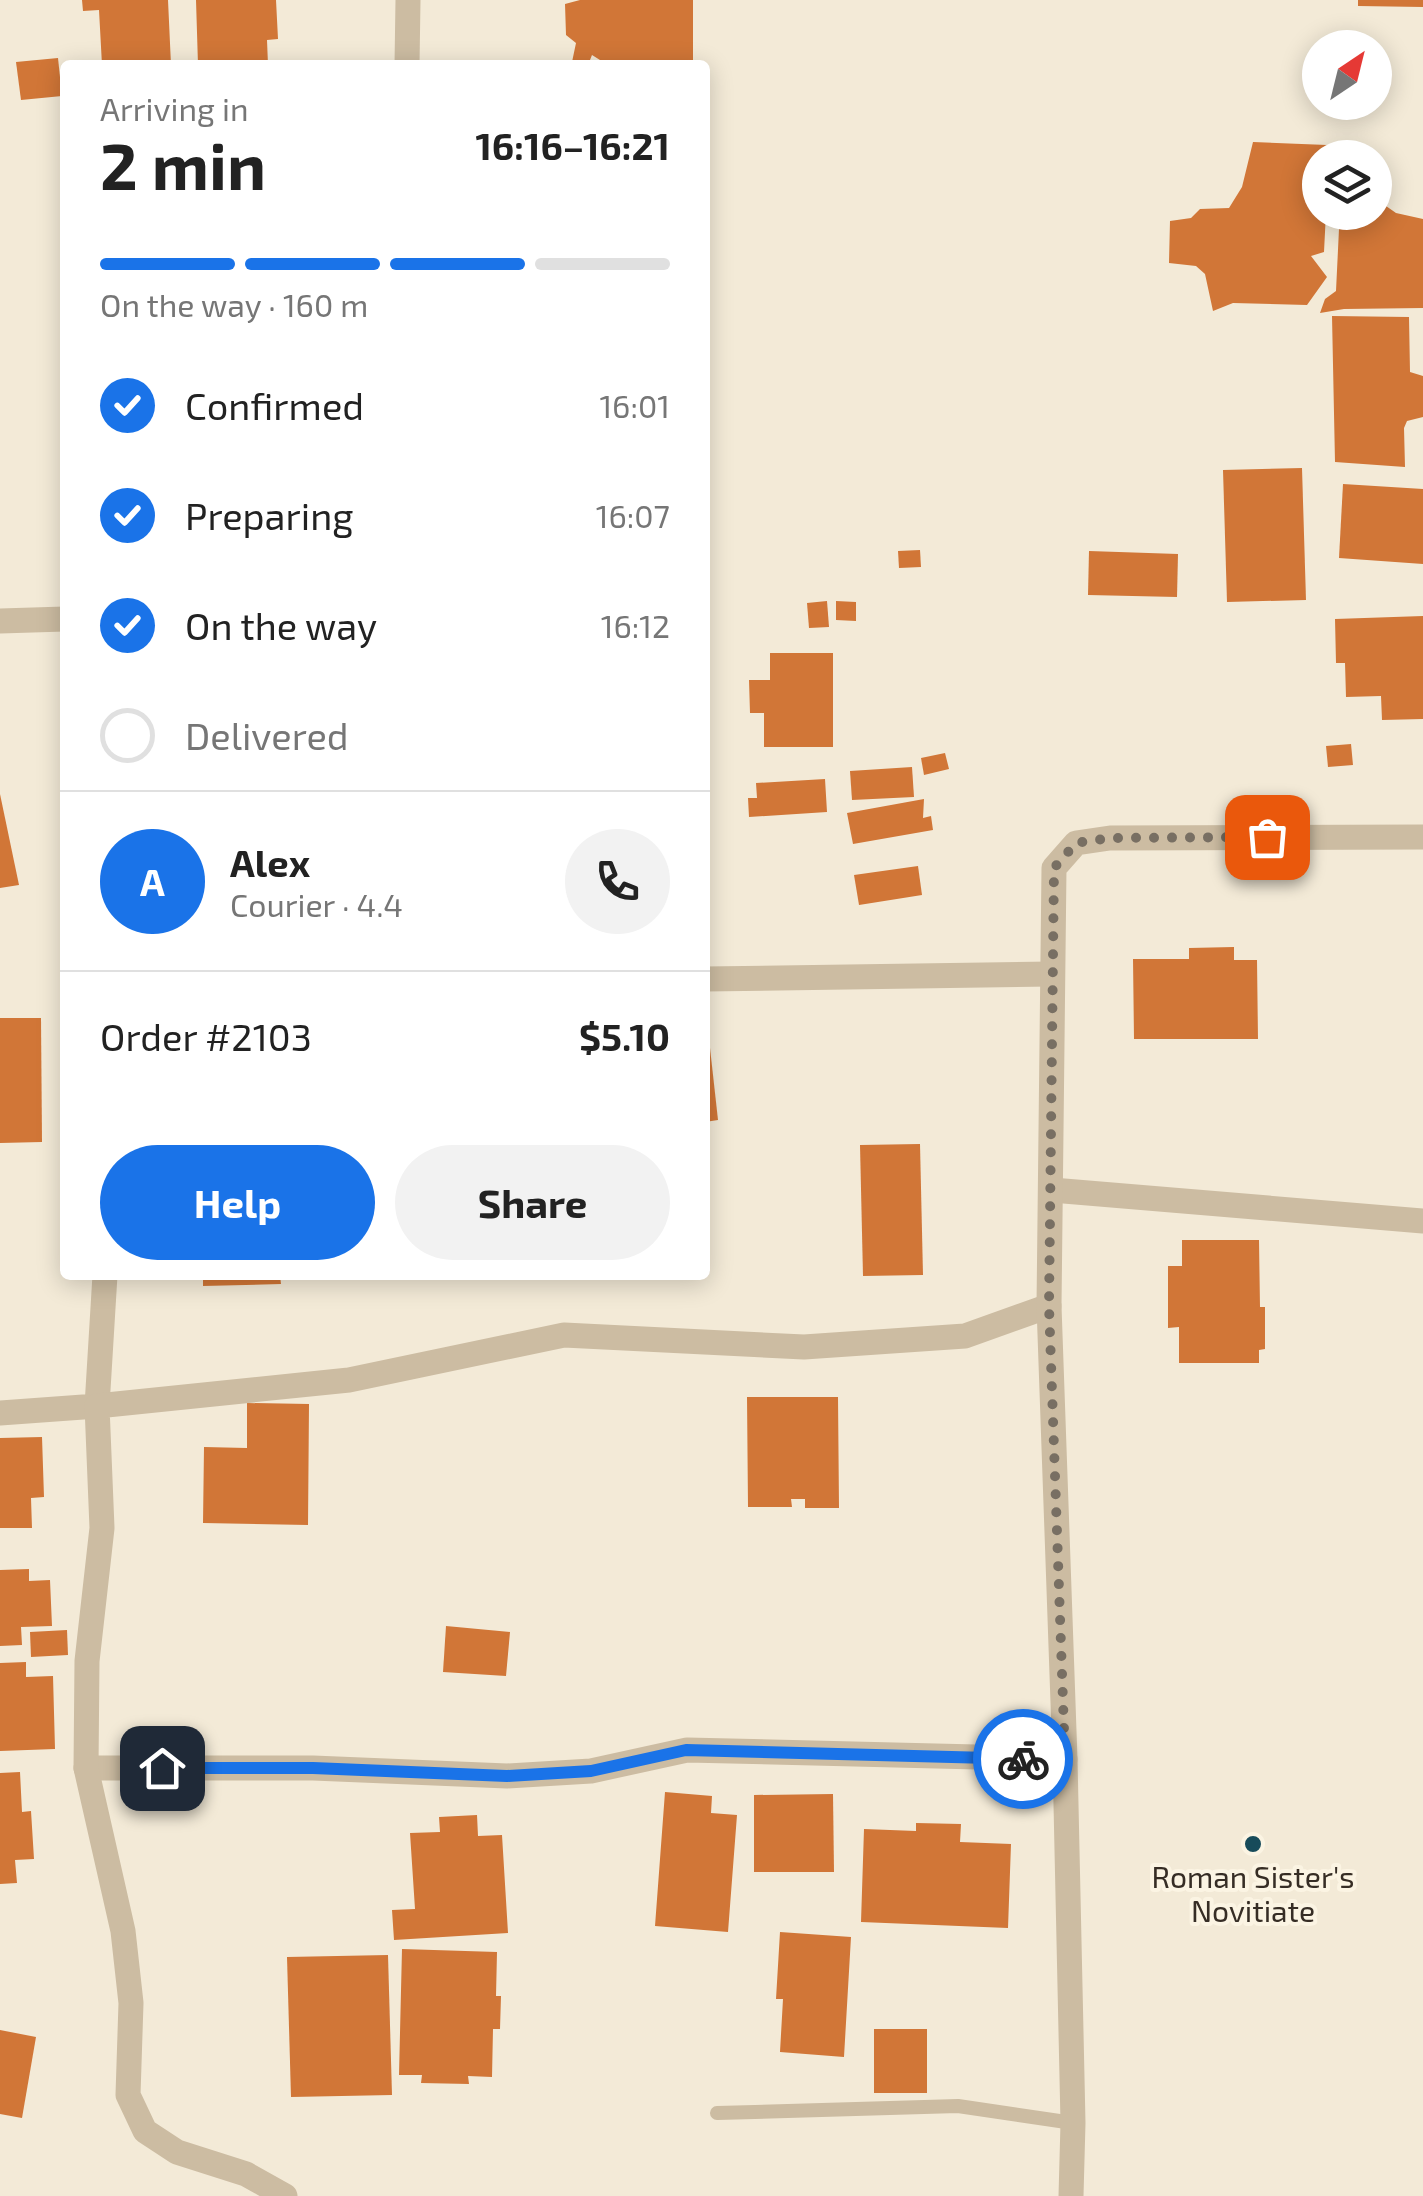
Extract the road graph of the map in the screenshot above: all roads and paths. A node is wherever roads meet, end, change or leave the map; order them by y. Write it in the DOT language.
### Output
graph roads {
  1 [pos="408,0"];
  2 [pos="408,60"];
  3 [pos="60,619"];
  4 [pos="0,621"];
  5 [pos="1423,837"];
  6 [pos="1051,974"];
  7 [pos="710,979"];
  8 [pos="1052,1190"];
  9 [pos="1423,1221"];
  10 [pos="105,1280"];
  11 [pos="1049,1306"];
  12 [pos="97,1406"];
  13 [pos="0,1413"];
  14 [pos="1065,1758"];
  15 [pos="86,1768"];
  16 [pos="717,2114"];
  17 [pos="1073,2123"];
  18 [pos="284,2196"];
  19 [pos="1071,2196"];
  1 -- 2 [label="street"];
  3 -- 4 [label="street"];
  5 -- 6 [label="street"];
  6 -- 7 [label="street"];
  6 -- 8 [label="street"];
  8 -- 9 [label="street"];
  8 -- 11 [label="street"];
  10 -- 12 [label="street"];
  11 -- 12 [label="street"];
  11 -- 14 [label="street"];
  12 -- 13 [label="street"];
  12 -- 15 [label="street"];
  14 -- 15 [label="street"];
  14 -- 17 [label="street"];
  15 -- 18 [label="street"];
  16 -- 17 [label="lane"];
  17 -- 19 [label="street"];
}
